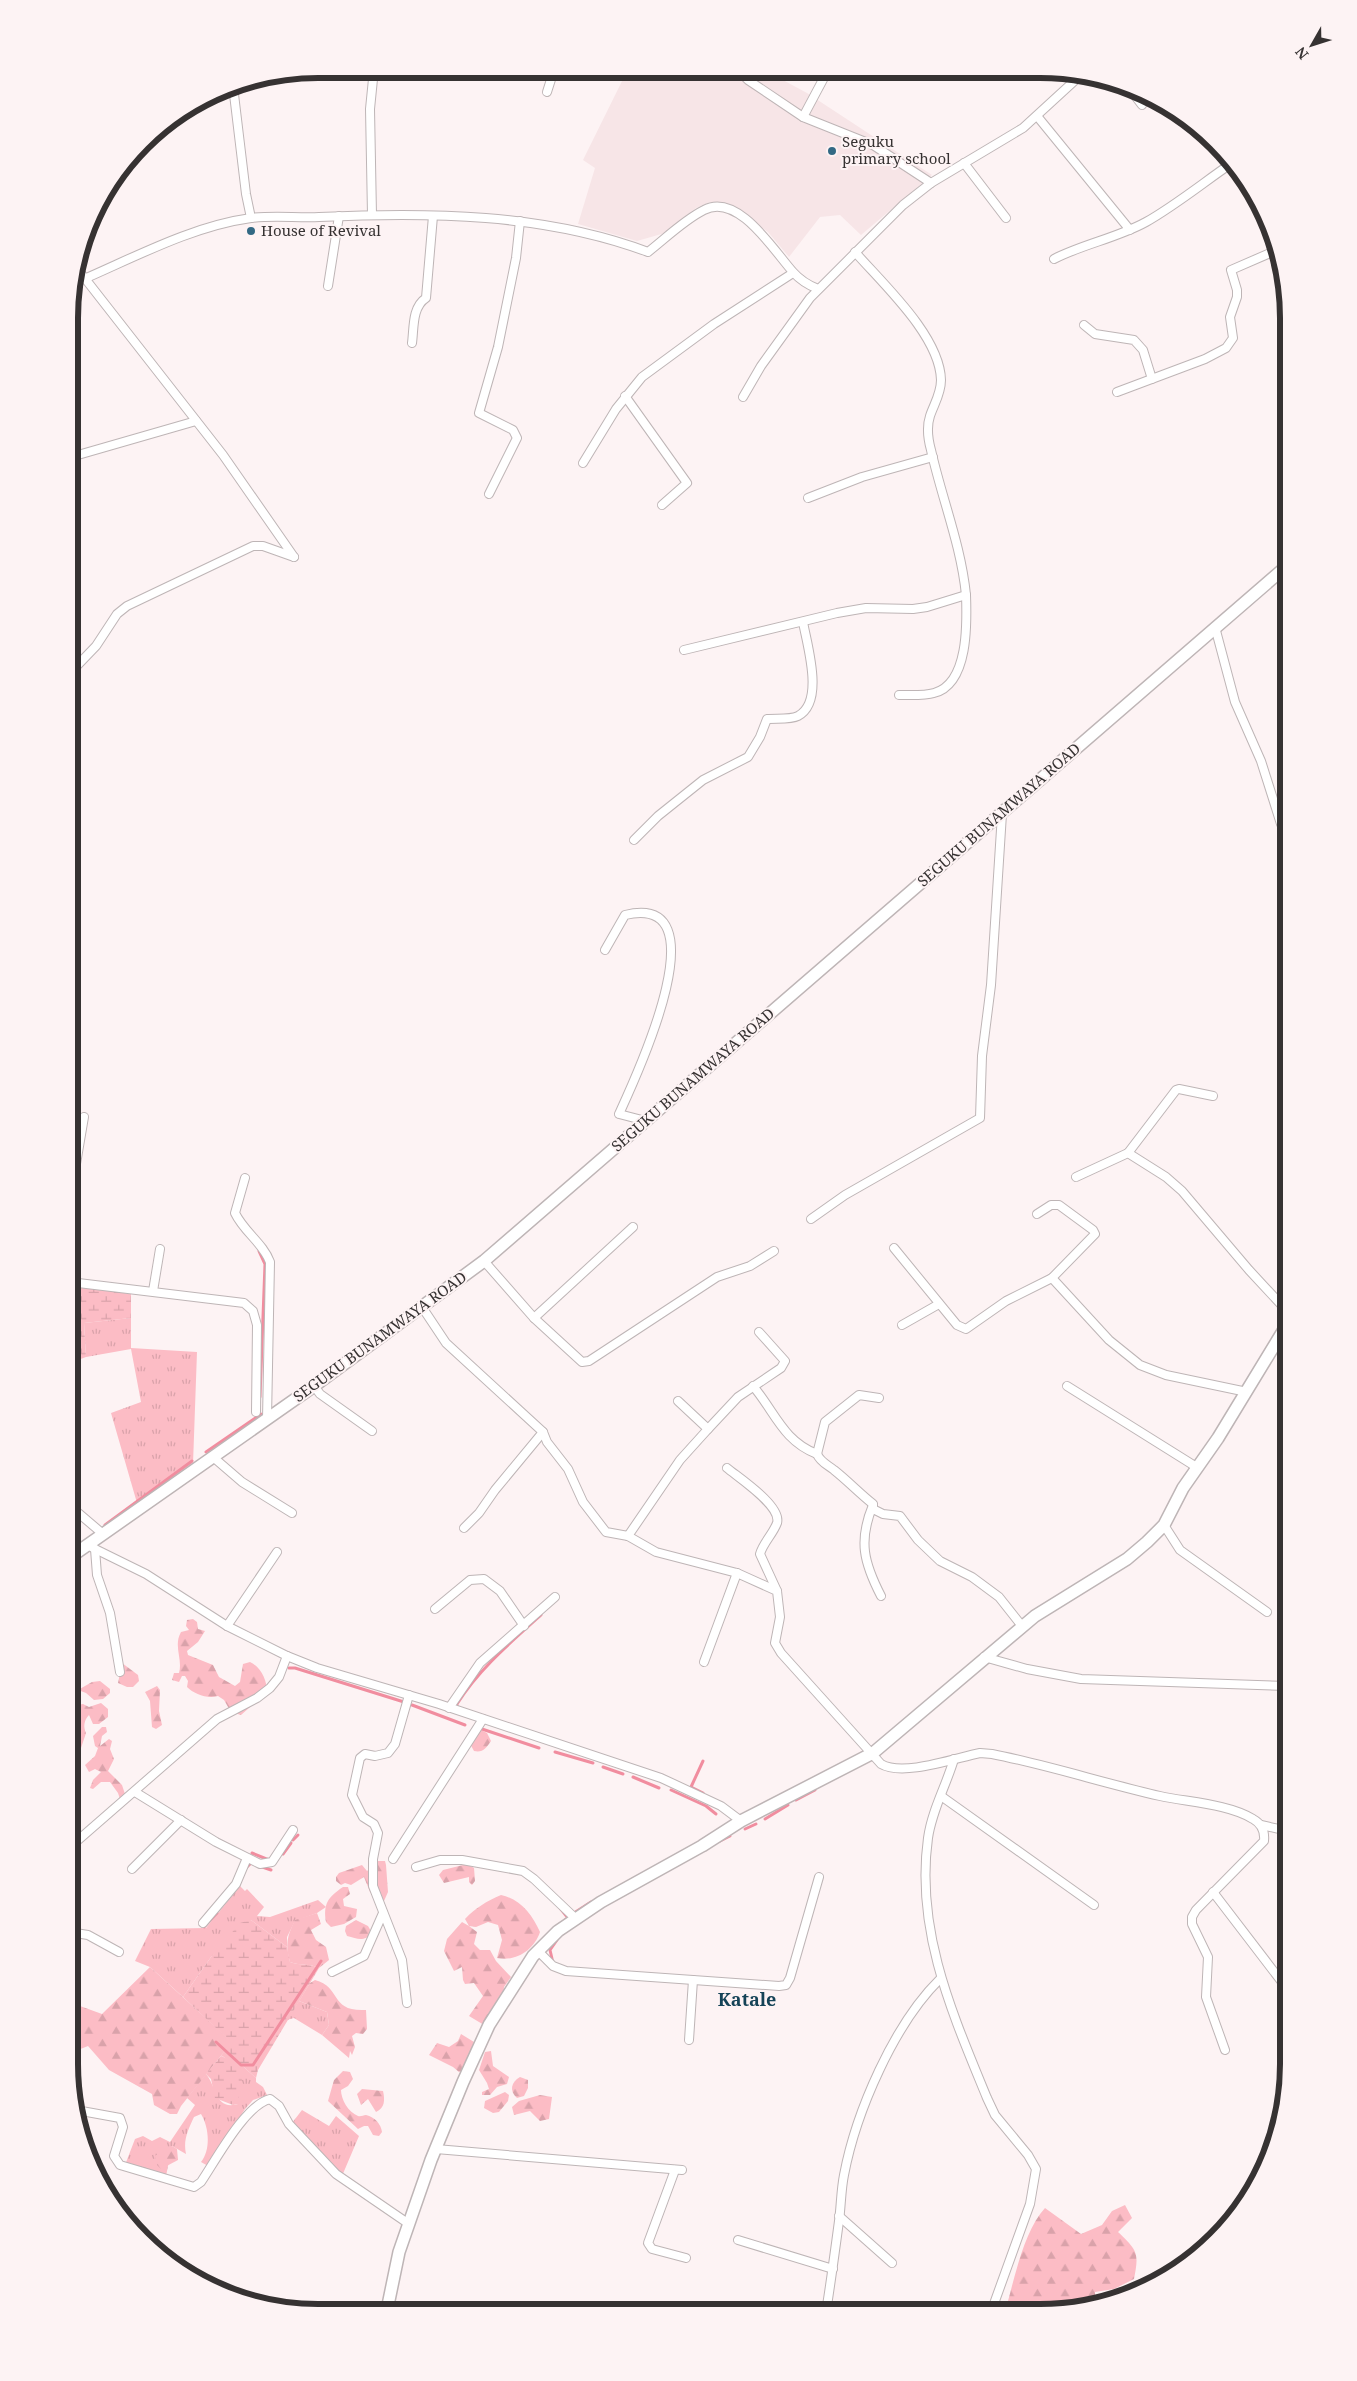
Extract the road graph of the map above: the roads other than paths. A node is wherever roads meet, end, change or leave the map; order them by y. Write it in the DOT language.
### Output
graph roads {
  1 [pos="373,78"];
  2 [pos="551,78"];
  3 [pos="747,78"];
  4 [pos="824,78"];
  5 [pos="1076,81"];
  6 [pos="547,92"];
  7 [pos="234,93"];
  8 [pos="1137,99"];
  9 [pos="1142,105"];
  10 [pos="1037,116"];
  11 [pos="803,117"];
  12 [pos="964,164"];
  13 [pos="1226,167"];
  14 [pos="931,183"];
  15 [pos="372,215"];
  16 [pos="339,216"];
  17 [pos="433,216"];
  18 [pos="251,218"];
  19 [pos="1006,218"];
  20 [pos="520,221"];
  21 [pos="1130,230"];
  22 [pos="855,252"];
  23 [pos="1270,253"];
  24 [pos="1054,259"];
  25 [pos="794,273"];
  26 [pos="81,275"];
  27 [pos="84,279"];
  28 [pos="328,286"];
  29 [pos="818,289"];
  30 [pos="1084,325"];
  31 [pos="412,343"];
  32 [pos="1152,379"];
  33 [pos="1117,392"];
  34 [pos="624,396"];
  35 [pos="743,397"];
  36 [pos="196,421"];
  37 [pos="78,455"];
  38 [pos="933,457"];
  39 [pos="583,463"];
  40 [pos="489,494"];
  41 [pos="808,498"];
  42 [pos="662,505"];
  43 [pos="1280,572"];
  44 [pos="966,595"];
  45 [pos="803,622"];
  46 [pos="1215,628"];
  47 [pos="684,650"];
  48 [pos="78,665"];
  49 [pos="899,695"];
  50 [pos="1002,814"];
  51 [pos="1280,821"];
  52 [pos="634,840"];
  53 [pos="606,950"];
  54 [pos="1213,1096"];
  55 [pos="84,1117"];
  56 [pos="646,1121"];
  57 [pos="78,1152"];
  58 [pos="1128,1152"];
  59 [pos="1076,1177"];
  60 [pos="245,1178"];
  61 [pos="1037,1214"];
  62 [pos="811,1219"];
  63 [pos="633,1227"];
  64 [pos="894,1248"];
  65 [pos="160,1249"];
  66 [pos="774,1251"];
  67 [pos="484,1261"];
  68 [pos="1052,1278"];
  69 [pos="78,1283"];
  70 [pos="153,1292"];
  71 [pos="1280,1303"];
  72 [pos="938,1304"];
  73 [pos="422,1307"];
  74 [pos="534,1318"];
  75 [pos="902,1325"];
  76 [pos="759,1332"];
  77 [pos="1280,1338"];
  78 [pos="314,1386"];
  79 [pos="753,1386"];
  80 [pos="1067,1386"];
  81 [pos="1247,1392"];
  82 [pos="879,1398"];
  83 [pos="678,1401"];
  84 [pos="256,1412"];
  85 [pos="267,1419"];
  86 [pos="708,1429"];
  87 [pos="372,1431"];
  88 [pos="543,1432"];
  89 [pos="817,1454"];
  90 [pos="213,1457"];
  91 [pos="727,1468"];
  92 [pos="1198,1468"];
  93 [pos="873,1504"];
  94 [pos="78,1512"];
  95 [pos="292,1513"];
  96 [pos="1164,1525"];
  97 [pos="464,1528"];
  98 [pos="104,1534"];
  99 [pos="628,1536"];
  100 [pos="91,1547"];
  101 [pos="277,1552"];
  102 [pos="78,1554"];
  103 [pos="737,1573"];
  104 [pos="776,1591"];
  105 [pos="881,1596"];
  106 [pos="555,1597"];
  107 [pos="435,1609"];
  108 [pos="1267,1612"];
  109 [pos="227,1626"];
  110 [pos="524,1626"];
  111 [pos="1022,1626"];
  112 [pos="287,1656"];
  113 [pos="984,1656"];
  114 [pos="704,1662"];
  115 [pos="120,1672"];
  116 [pos="1280,1686"];
  117 [pos="409,1695"];
  118 [pos="449,1708"];
  119 [pos="484,1719"];
  120 [pos="873,1753"];
  121 [pos="954,1759"];
  122 [pos="135,1792"];
  123 [pos="941,1796"];
  124 [pos="181,1820"];
  125 [pos="741,1821"];
  126 [pos="1260,1825"];
  127 [pos="293,1830"];
  128 [pos="1280,1830"];
  129 [pos="78,1840"];
  130 [pos="247,1858"];
  131 [pos="393,1859"];
  132 [pos="416,1866"];
  133 [pos="132,1869"];
  134 [pos="819,1877"];
  135 [pos="1214,1892"];
  136 [pos="1094,1905"];
  137 [pos="383,1914"];
  138 [pos="575,1918"];
  139 [pos="203,1923"];
  140 [pos="78,1933"];
  141 [pos="119,1952"];
  142 [pos="540,1952"];
  143 [pos="332,1972"];
  144 [pos="940,1979"];
  145 [pos="1280,1979"];
  146 [pos="693,1980"];
  147 [pos="407,2003"];
  148 [pos="688,2040"];
  149 [pos="1225,2050"];
  150 [pos="82,2111"];
  151 [pos="436,2149"];
  152 [pos="839,2216"];
  153 [pos="409,2224"];
  154 [pos="738,2240"];
  155 [pos="686,2258"];
  156 [pos="892,2263"];
  157 [pos="833,2270"];
  158 [pos="388,2304"];
  159 [pos="827,2304"];
  160 [pos="994,2304"];
  1 -- 15 [label="street"];
  2 -- 6 [label="street"];
  3 -- 11 [label="street"];
  4 -- 11 [label="street"];
  5 -- 10 [label="street"];
  7 -- 18 [label="street"];
  8 -- 9 [label="street"];
  10 -- 12 [label="street"];
  10 -- 21 [label="street"];
  11 -- 14 [label="street"];
  12 -- 14 [label="street"];
  12 -- 19 [label="street"];
  13 -- 21 [label="street"];
  14 -- 22 [label="street"];
  15 -- 16 [label="street"];
  15 -- 17 [label="street"];
  16 -- 18 [label="street"];
  16 -- 28 [label="street"];
  17 -- 20 [label="street"];
  17 -- 31 [label="street"];
  18 -- 27 [label="street"];
  20 -- 25 [label="street"];
  20 -- 40 [label="street"];
  21 -- 24 [label="street"];
  22 -- 29 [label="street"];
  22 -- 38 [label="street"];
  23 -- 32 [label="street"];
  25 -- 29 [label="street"];
  25 -- 34 [label="street"];
  26 -- 27 [label="street"];
  27 -- 36 [label="street"];
  29 -- 35 [label="street"];
  30 -- 32 [label="street"];
  32 -- 33 [label="street"];
  34 -- 39 [label="street"];
  34 -- 42 [label="street"];
  36 -- 37 [label="street"];
  36 -- 48 [label="street"];
  38 -- 41 [label="street"];
  38 -- 44 [label="street"];
  43 -- 46 [label="main road, SEGUKU BUNAMWAYA ROAD"];
  44 -- 45 [label="street"];
  44 -- 49 [label="street"];
  45 -- 47 [label="street"];
  45 -- 52 [label="street"];
  46 -- 50 [label="main road, SEGUKU BUNAMWAYA ROAD"];
  46 -- 51 [label="street"];
  50 -- 56 [label="main road, SEGUKU BUNAMWAYA ROAD"];
  50 -- 62 [label="street"];
  53 -- 56 [label="street"];
  54 -- 58 [label="street"];
  55 -- 57 [label="street"];
  56 -- 67 [label="main road, SEGUKU BUNAMWAYA ROAD"];
  58 -- 59 [label="street"];
  58 -- 71 [label="street"];
  60 -- 85 [label="street"];
  61 -- 68 [label="street"];
  63 -- 74 [label="street"];
  64 -- 72 [label="street"];
  65 -- 70 [label="street"];
  66 -- 74 [label="street"];
  67 -- 73 [label="main road, SEGUKU BUNAMWAYA ROAD"];
  67 -- 74 [label="street"];
  68 -- 72 [label="street"];
  68 -- 81 [label="street"];
  69 -- 70 [label="street"];
  70 -- 84 [label="street"];
  72 -- 75 [label="street"];
  73 -- 78 [label="main road, SEGUKU BUNAMWAYA ROAD"];
  73 -- 88 [label="street"];
  76 -- 79 [label="street"];
  77 -- 81 [label="main road"];
  78 -- 85 [label="main road, SEGUKU BUNAMWAYA ROAD"];
  78 -- 87 [label="street"];
  79 -- 86 [label="street"];
  79 -- 89 [label="street"];
  80 -- 92 [label="street"];
  81 -- 92 [label="main road"];
  82 -- 89 [label="street"];
  83 -- 86 [label="street"];
  85 -- 90 [label="main road, SEGUKU BUNAMWAYA ROAD"];
  86 -- 99 [label="street"];
  88 -- 97 [label="street"];
  88 -- 99 [label="street"];
  89 -- 93 [label="street"];
  90 -- 95 [label="street"];
  90 -- 98 [label="main road, SEGUKU BUNAMWAYA ROAD"];
  91 -- 104 [label="street"];
  92 -- 96 [label="main road"];
  93 -- 105 [label="street"];
  93 -- 111 [label="street"];
  94 -- 98 [label="street"];
  96 -- 108 [label="street"];
  96 -- 111 [label="main road"];
  98 -- 100 [label="main road, SEGUKU BUNAMWAYA ROAD"];
  99 -- 103 [label="street"];
  100 -- 102 [label="main road, SEGUKU BUNAMWAYA ROAD"];
  100 -- 109 [label="street"];
  100 -- 115 [label="street"];
  101 -- 109 [label="street"];
  103 -- 104 [label="street"];
  103 -- 114 [label="street"];
  104 -- 120 [label="street"];
  106 -- 110 [label="street"];
  107 -- 110 [label="street"];
  109 -- 112 [label="street"];
  110 -- 118 [label="street"];
  111 -- 113 [label="main road"];
  112 -- 117 [label="street"];
  112 -- 122 [label="street"];
  113 -- 116 [label="street"];
  113 -- 120 [label="main road"];
  117 -- 118 [label="street"];
  117 -- 137 [label="street"];
  118 -- 119 [label="street"];
  119 -- 125 [label="street"];
  119 -- 131 [label="street"];
  120 -- 121 [label="street"];
  120 -- 125 [label="main road"];
  121 -- 123 [label="street"];
  121 -- 126 [label="street"];
  122 -- 124 [label="street"];
  122 -- 129 [label="street"];
  123 -- 136 [label="street"];
  123 -- 144 [label="street"];
  124 -- 130 [label="street"];
  124 -- 133 [label="street"];
  125 -- 138 [label="main road"];
  126 -- 128 [label="street"];
  126 -- 135 [label="street"];
  127 -- 130 [label="street"];
  130 -- 139 [label="street"];
  132 -- 138 [label="street"];
  134 -- 146 [label="street"];
  135 -- 145 [label="street"];
  135 -- 149 [label="street"];
  137 -- 143 [label="street"];
  137 -- 147 [label="street"];
  138 -- 142 [label="main road"];
  140 -- 141 [label="street"];
  142 -- 146 [label="street"];
  142 -- 151 [label="main road"];
  144 -- 152 [label="street"];
  144 -- 160 [label="street"];
  146 -- 148 [label="street"];
  150 -- 153 [label="street"];
  151 -- 153 [label="main road"];
  151 -- 155 [label="street"];
  152 -- 156 [label="street"];
  152 -- 157 [label="street"];
  153 -- 158 [label="main road"];
  154 -- 157 [label="street"];
  157 -- 159 [label="street"];
}
